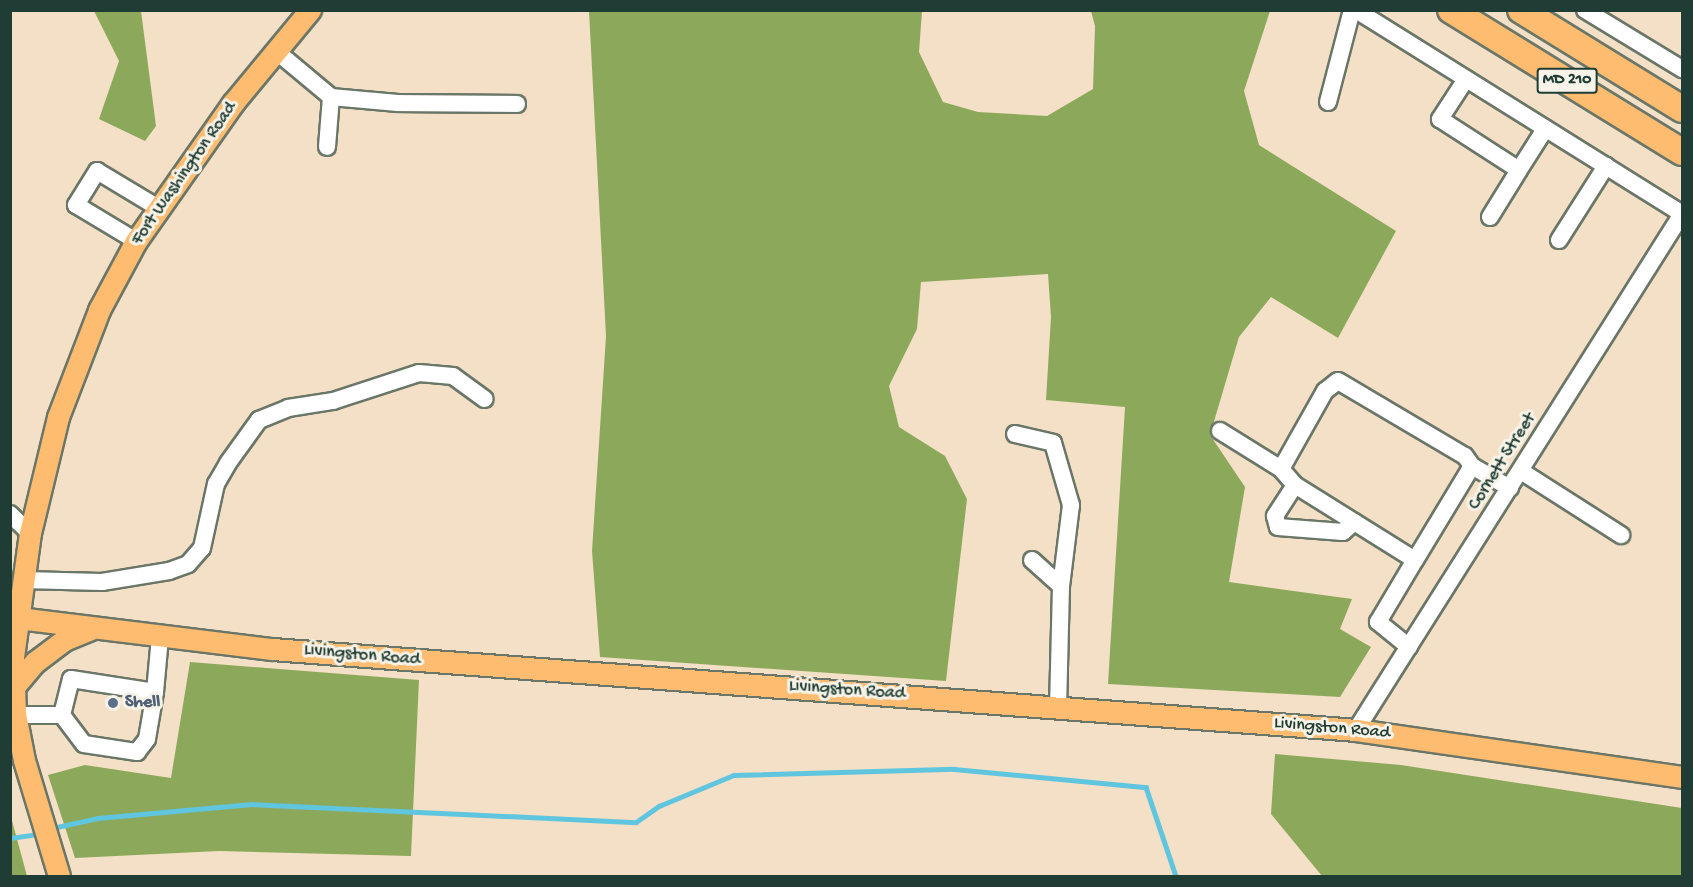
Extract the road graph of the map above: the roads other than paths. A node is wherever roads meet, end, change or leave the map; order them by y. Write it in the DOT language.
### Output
graph roads {
  1 [pos="310,10"];
  2 [pos="1352,10"];
  3 [pos="1356,10"];
  4 [pos="1451,10"];
  5 [pos="1521,10"];
  6 [pos="1585,10"];
  7 [pos="276,51"];
  8 [pos="1683,69"];
  9 [pos="1466,79"];
  10 [pos="331,97"];
  11 [pos="1328,102"];
  12 [pos="517,104"];
  13 [pos="1683,109"];
  14 [pos="1545,129"];
  15 [pos="327,147"];
  16 [pos="1683,152"];
  17 [pos="1606,166"];
  18 [pos="1519,170"];
  19 [pos="157,207"];
  20 [pos="1683,214"];
  21 [pos="1490,217"];
  22 [pos="1559,240"];
  23 [pos="136,241"];
  24 [pos="485,399"];
  25 [pos="1220,431"];
  26 [pos="1015,434"];
  27 [pos="1472,466"];
  28 [pos="1281,469"];
  29 [pos="1521,471"];
  30 [pos="1295,485"];
  31 [pos="1510,488"];
  32 [pos="10,514"];
  33 [pos="1354,522"];
  34 [pos="30,533"];
  35 [pos="1622,536"];
  36 [pos="1032,560"];
  37 [pos="1415,560"];
  38 [pos="23,580"];
  39 [pos="1061,586"];
  40 [pos="14,617"];
  41 [pos="91,629"];
  42 [pos="160,637"];
  43 [pos="1409,647"];
  44 [pos="13,688"];
  45 [pos="155,692"];
  46 [pos="1058,706"];
  47 [pos="13,714"];
  48 [pos="62,715"];
  49 [pos="1356,730"];
  50 [pos="1683,777"];
  51 [pos="59,876"];
  1 -- 7 [label="main road, Fort Washington Road"];
  2 -- 11 [label="street"];
  3 -- 9 [label="street"];
  4 -- 16 [label="highway, MD 210"];
  5 -- 13 [label="highway, MD 210"];
  6 -- 8 [label="street"];
  7 -- 10 [label="street"];
  7 -- 19 [label="main road, Fort Washington Road"];
  9 -- 14 [label="street"];
  9 -- 18 [label="street"];
  10 -- 12 [label="street"];
  10 -- 15 [label="street"];
  14 -- 17 [label="street"];
  14 -- 18 [label="street"];
  17 -- 20 [label="street"];
  17 -- 22 [label="street"];
  18 -- 21 [label="street"];
  19 -- 23 [label="main road, Fort Washington Road"];
  19 -- 23 [label="street"];
  20 -- 29 [label="street, Cornett Street"];
  23 -- 34 [label="main road, Fort Washington Road"];
  24 -- 38 [label="street"];
  25 -- 28 [label="street"];
  26 -- 39 [label="street"];
  27 -- 28 [label="street"];
  27 -- 31 [label="street"];
  27 -- 37 [label="street"];
  28 -- 30 [label="street"];
  29 -- 31 [label="street, Cornett Street"];
  29 -- 35 [label="street"];
  30 -- 33 [label="street"];
  30 -- 33 [label="street"];
  31 -- 43 [label="street, Cornett Street"];
  32 -- 34 [label="street"];
  33 -- 37 [label="street"];
  34 -- 38 [label="main road, Fort Washington Road"];
  36 -- 39 [label="street"];
  37 -- 43 [label="street"];
  38 -- 40 [label="main road, Fort Washington Road"];
  39 -- 46 [label="street"];
  40 -- 41 [label="main road, Livingston Road"];
  40 -- 44 [label="main road, Fort Washington Road"];
  41 -- 42 [label="main road, Livingston Road"];
  41 -- 44 [label="main road"];
  42 -- 45 [label="street"];
  42 -- 46 [label="main road, Livingston Road"];
  43 -- 49 [label="street, Cornett Street"];
  44 -- 47 [label="main road, Fort Washington Road"];
  45 -- 48 [label="street"];
  45 -- 48 [label="street"];
  46 -- 49 [label="main road, Livingston Road"];
  47 -- 48 [label="street"];
  47 -- 51 [label="main road, Fort Washington Road"];
  49 -- 50 [label="main road, Livingston Road"];
}
